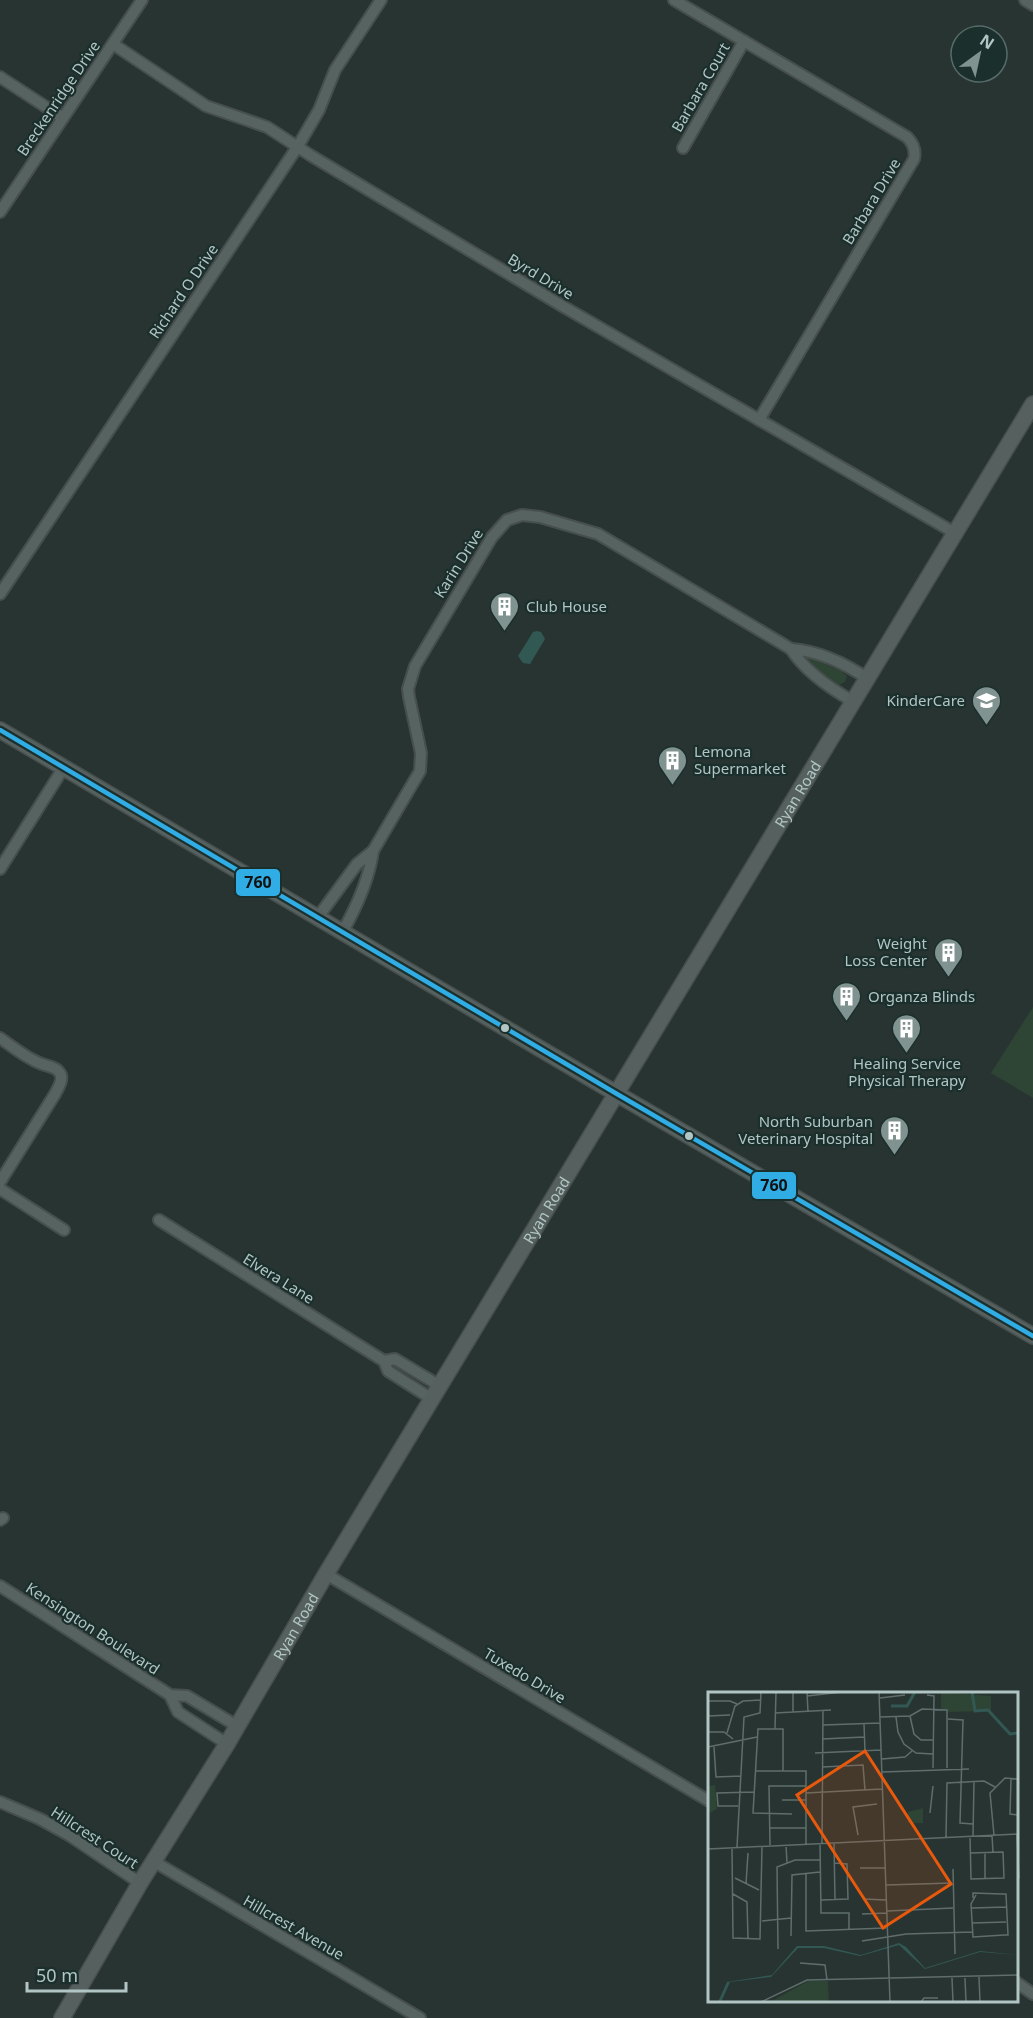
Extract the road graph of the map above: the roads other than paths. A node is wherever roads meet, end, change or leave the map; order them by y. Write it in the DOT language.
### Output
graph roads {
  1 [pos="141,0"];
  2 [pos="381,0"];
  3 [pos="674,0"];
  4 [pos="744,41"];
  5 [pos="112,44"];
  6 [pos="0,77"];
  7 [pos="63,118"];
  8 [pos="298,146"];
  9 [pos="683,148"];
  10 [pos="0,212"];
  11 [pos="1033,404"];
  12 [pos="759,420"];
  13 [pos="955,533"];
  14 [pos="0,594"];
  15 [pos="791,649"];
  16 [pos="868,679"];
  17 [pos="854,702"];
  18 [pos="0,730"];
  19 [pos="64,767"];
  20 [pos="373,851"];
  21 [pos="0,869"];
  22 [pos="318,917"];
  23 [pos="343,931"];
  24 [pos="0,1038"];
  25 [pos="618,1094"];
  26 [pos="0,1182"];
  27 [pos="0,1189"];
  28 [pos="159,1220"];
  29 [pos="64,1230"];
  30 [pos="1033,1336"];
  31 [pos="436,1392"];
  32 [pos="326,1574"];
  33 [pos="0,1586"];
  34 [pos="171,1695"];
  35 [pos="237,1726"];
  36 [pos="227,1744"];
  37 [pos="708,1800"];
  38 [pos="0,1802"];
  39 [pos="153,1861"];
  40 [pos="140,1883"];
  41 [pos="1018,1983"];
  42 [pos="1033,1994"];
  43 [pos="62,2018"];
  44 [pos="420,2018"];
  1 -- 5 [label="street, Breckenridge Drive"];
  2 -- 8 [label="street, Richard O Drive"];
  3 -- 4 [label="street, Barbara Drive"];
  4 -- 9 [label="street, Barbara Court"];
  4 -- 12 [label="street, Barbara Drive"];
  5 -- 7 [label="street, Breckenridge Drive"];
  5 -- 8 [label="street, Byrd Drive"];
  6 -- 7 [label="street"];
  7 -- 10 [label="street, Breckenridge Drive"];
  8 -- 12 [label="street, Byrd Drive"];
  8 -- 14 [label="street, Richard O Drive"];
  11 -- 13 [label="main road, Ryan Road"];
  12 -- 13 [label="street, Byrd Drive"];
  13 -- 16 [label="main road, Ryan Road"];
  15 -- 16 [label="street, Karin Drive"];
  15 -- 17 [label="street, Karin Drive"];
  15 -- 20 [label="street, Karin Drive"];
  16 -- 17 [label="main road, Ryan Road"];
  17 -- 25 [label="main road, Ryan Road"];
  18 -- 19 [label="main road"];
  19 -- 21 [label="street"];
  19 -- 22 [label="main road"];
  20 -- 22 [label="street, Karin Drive"];
  20 -- 23 [label="street, Karin Drive"];
  22 -- 23 [label="main road"];
  23 -- 25 [label="main road"];
  24 -- 26 [label="street"];
  25 -- 30 [label="main road"];
  25 -- 31 [label="main road, Ryan Road"];
  27 -- 29 [label="street"];
  28 -- 31 [label="street, Elvera Lane"];
  31 -- 32 [label="main road, Ryan Road"];
  32 -- 35 [label="main road, Ryan Road"];
  32 -- 37 [label="street, Tuxedo Drive"];
  33 -- 34 [label="street, Kensington Boulevard"];
  34 -- 35 [label="street, Kensington Boulevard"];
  34 -- 36 [label="street, Kensington Boulevard"];
  35 -- 36 [label="main road, Ryan Road"];
  36 -- 39 [label="main road, Ryan Road"];
  38 -- 40 [label="street, Hillcrest Court"];
  39 -- 40 [label="main road, Ryan Road"];
  39 -- 44 [label="street, Hillcrest Avenue"];
  40 -- 43 [label="main road, Ryan Road"];
  41 -- 42 [label="street"];
}
